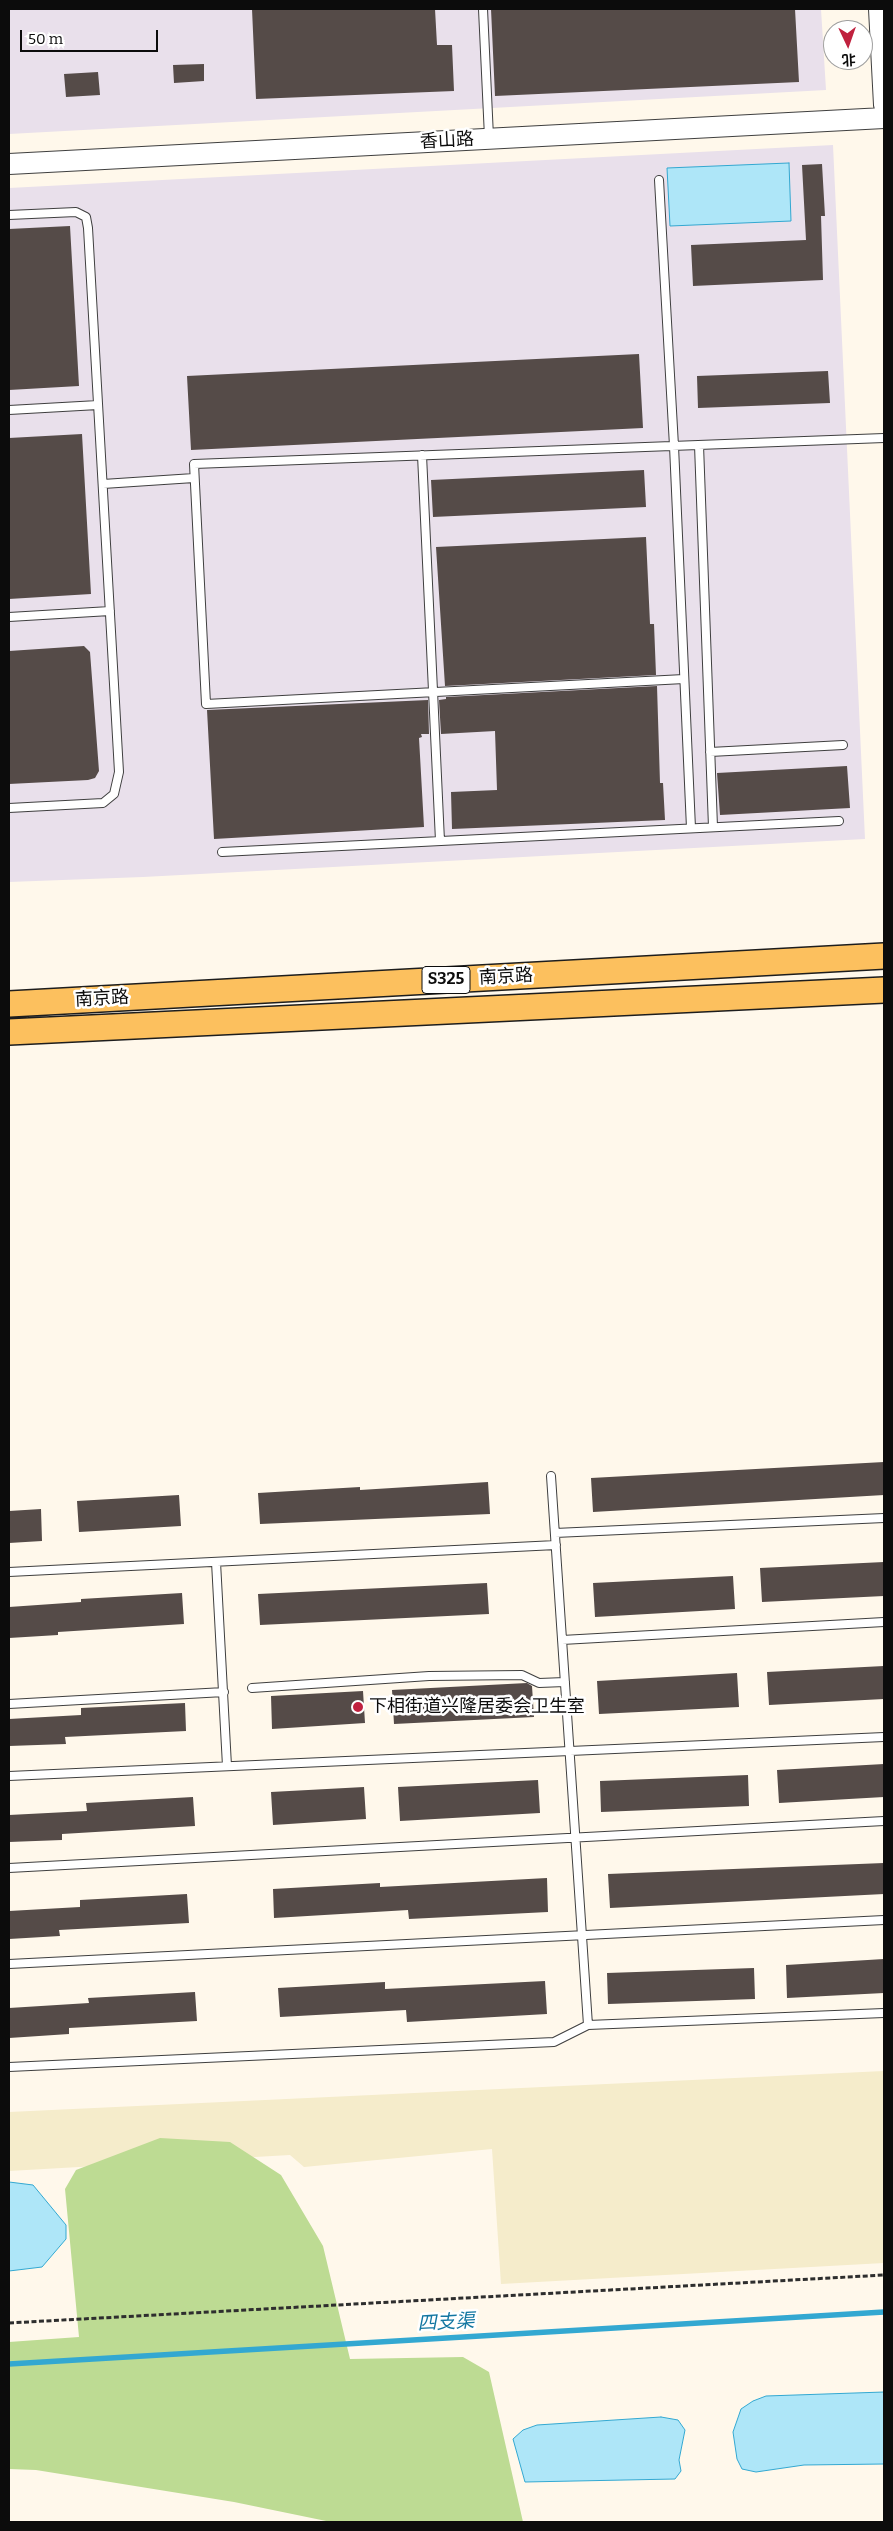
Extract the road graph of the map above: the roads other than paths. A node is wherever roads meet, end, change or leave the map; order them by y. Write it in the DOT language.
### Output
graph roads {
  1 [pos="483,9"];
  2 [pos="879,9"];
  3 [pos="884,105"];
  4 [pos="884,118"];
  5 [pos="490,139"];
  6 [pos="9,164"];
  7 [pos="659,180"];
  8 [pos="9,215"];
  9 [pos="98,406"];
  10 [pos="9,410"];
  11 [pos="884,438"];
  12 [pos="699,445"];
  13 [pos="674,446"];
  14 [pos="422,455"];
  15 [pos="194,478"];
  16 [pos="103,484"];
  17 [pos="110,611"];
  18 [pos="9,617"];
  19 [pos="684,679"];
  20 [pos="433,692"];
  21 [pos="844,745"];
  22 [pos="710,752"];
  23 [pos="9,808"];
  24 [pos="839,821"];
  25 [pos="713,827"];
  26 [pos="691,828"];
  27 [pos="440,841"];
  28 [pos="222,852"];
  29 [pos="884,956"];
  30 [pos="884,990"];
  31 [pos="9,1004"];
  32 [pos="9,1032"];
  33 [pos="551,1476"];
  34 [pos="884,1518"];
  35 [pos="555,1533"];
  36 [pos="556,1545"];
  37 [pos="216,1562"];
  38 [pos="9,1572"];
  39 [pos="884,1622"];
  40 [pos="562,1640"];
  41 [pos="565,1682"];
  42 [pos="252,1688"];
  43 [pos="224,1692"];
  44 [pos="9,1704"];
  45 [pos="884,1737"];
  46 [pos="570,1751"];
  47 [pos="227,1766"];
  48 [pos="9,1776"];
  49 [pos="884,1821"];
  50 [pos="576,1838"];
  51 [pos="9,1868"];
  52 [pos="884,1920"];
  53 [pos="582,1935"];
  54 [pos="9,1964"];
  55 [pos="884,2012"];
  56 [pos="588,2025"];
  57 [pos="9,2067"];
  1 -- 5 [label="lane"];
  2 -- 3 [label="street"];
  4 -- 5 [label="street, 香山路"];
  5 -- 6 [label="street, 香山路"];
  7 -- 13 [label="lane"];
  8 -- 9 [label="lane"];
  9 -- 10 [label="lane"];
  9 -- 16 [label="lane"];
  11 -- 12 [label="lane"];
  12 -- 13 [label="lane"];
  12 -- 22 [label="lane"];
  13 -- 14 [label="lane"];
  13 -- 19 [label="lane"];
  14 -- 15 [label="lane"];
  14 -- 20 [label="lane"];
  15 -- 16 [label="lane"];
  15 -- 20 [label="lane"];
  16 -- 17 [label="lane"];
  17 -- 18 [label="lane"];
  17 -- 23 [label="lane"];
  19 -- 20 [label="lane"];
  19 -- 26 [label="lane"];
  20 -- 27 [label="lane"];
  21 -- 22 [label="lane"];
  22 -- 25 [label="lane"];
  24 -- 25 [label="lane"];
  25 -- 26 [label="lane"];
  26 -- 27 [label="lane"];
  27 -- 28 [label="lane"];
  29 -- 31 [label="main road, 南京路 / S325"];
  30 -- 32 [label="main road, 南京路 / S325"];
  33 -- 35 [label="lane"];
  34 -- 35 [label="lane"];
  35 -- 36 [label="lane"];
  36 -- 37 [label="lane"];
  36 -- 40 [label="lane"];
  37 -- 38 [label="lane"];
  37 -- 43 [label="lane"];
  39 -- 40 [label="lane"];
  40 -- 41 [label="lane"];
  41 -- 42 [label="lane"];
  41 -- 46 [label="lane"];
  43 -- 44 [label="lane"];
  43 -- 47 [label="lane"];
  45 -- 46 [label="lane"];
  46 -- 47 [label="lane"];
  46 -- 50 [label="lane"];
  47 -- 48 [label="lane"];
  49 -- 50 [label="lane"];
  50 -- 51 [label="lane"];
  50 -- 53 [label="lane"];
  52 -- 53 [label="lane"];
  53 -- 54 [label="lane"];
  53 -- 56 [label="lane"];
  55 -- 56 [label="lane"];
  56 -- 57 [label="lane"];
}
